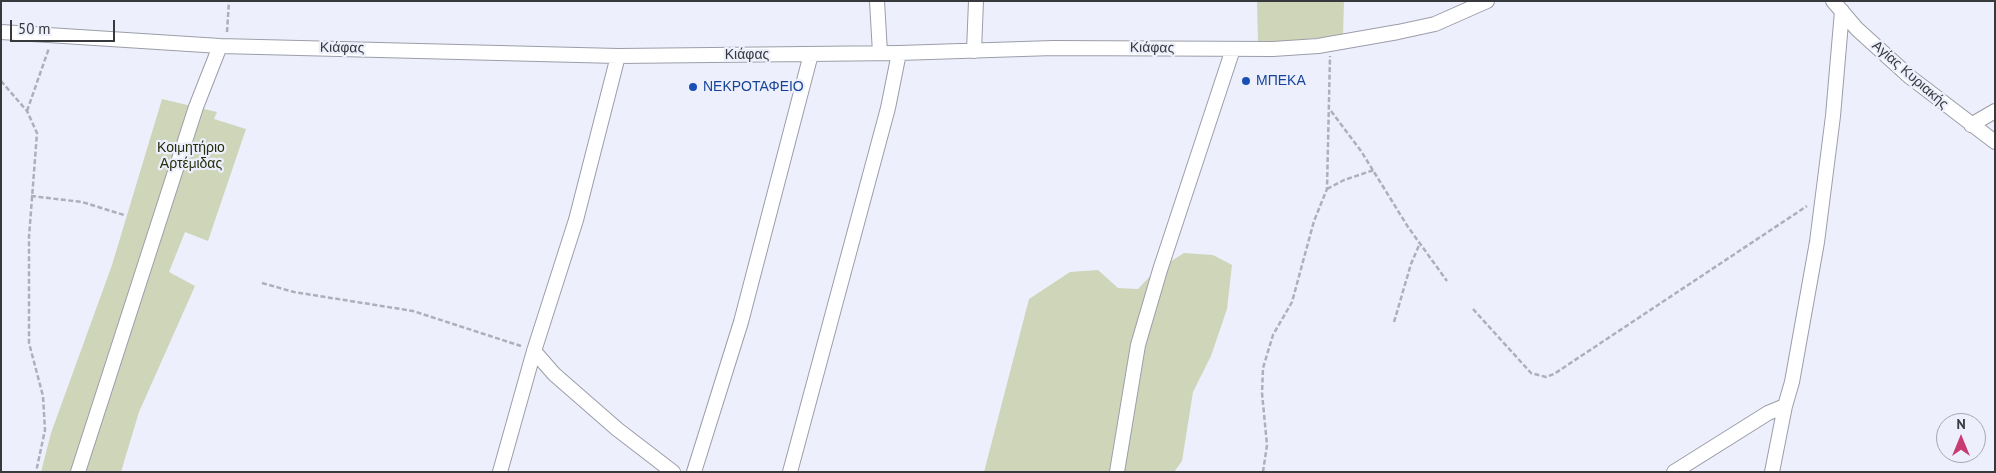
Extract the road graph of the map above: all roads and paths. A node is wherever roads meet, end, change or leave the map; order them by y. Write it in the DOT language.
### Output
graph roads {
  1 [pos="229,1"];
  2 [pos="877,1"];
  3 [pos="976,1"];
  4 [pos="1487,1"];
  5 [pos="1838,6"];
  6 [pos="1,32"];
  7 [pos="53,36"];
  8 [pos="1330,45"];
  9 [pos="223,46"];
  10 [pos="1233,49"];
  11 [pos="974,51"];
  12 [pos="880,53"];
  13 [pos="900,53"];
  14 [pos="811,54"];
  15 [pos="618,56"];
  16 [pos="1,81"];
  17 [pos="1330,110"];
  18 [pos="27,111"];
  19 [pos="1995,111"];
  20 [pos="1971,125"];
  21 [pos="1995,142"];
  22 [pos="1374,170"];
  23 [pos="1327,189"];
  24 [pos="1823,195"];
  25 [pos="31,196"];
  26 [pos="124,215"];
  27 [pos="1420,244"];
  28 [pos="1447,281"];
  29 [pos="262,283"];
  30 [pos="1473,309"];
  31 [pos="1394,322"];
  32 [pos="534,350"];
  33 [pos="1785,406"];
  34 [pos="36,472"];
  35 [pos="78,472"];
  36 [pos="500,472"];
  37 [pos="672,472"];
  38 [pos="694,472"];
  39 [pos="790,472"];
  40 [pos="1117,472"];
  41 [pos="1263,472"];
  42 [pos="1674,472"];
  43 [pos="1772,472"];
  1 -- 9 [label="path"];
  2 -- 12 [label="street"];
  3 -- 11 [label="street"];
  4 -- 8 [label="street, Κιάφας"];
  5 -- 20 [label="street, Αγίας Κυριακής"];
  5 -- 24 [label="street"];
  6 -- 7 [label="street, Κιάφας"];
  7 -- 9 [label="street, Κιάφας"];
  7 -- 18 [label="path"];
  8 -- 10 [label="street, Κιάφας"];
  8 -- 17 [label="path"];
  9 -- 15 [label="street, Κιάφας"];
  9 -- 35 [label="street"];
  10 -- 11 [label="street, Κιάφας"];
  10 -- 40 [label="street"];
  11 -- 13 [label="street, Κιάφας"];
  12 -- 13 [label="street, Κιάφας"];
  12 -- 14 [label="street, Κιάφας"];
  13 -- 39 [label="street"];
  14 -- 15 [label="street, Κιάφας"];
  14 -- 38 [label="street"];
  15 -- 32 [label="street"];
  16 -- 18 [label="path"];
  17 -- 22 [label="path"];
  17 -- 23 [label="path"];
  18 -- 25 [label="path"];
  19 -- 20 [label="street"];
  20 -- 21 [label="street, Αγίας Κυριακής"];
  22 -- 23 [label="path"];
  22 -- 27 [label="path"];
  23 -- 41 [label="path"];
  24 -- 30 [label="path"];
  24 -- 33 [label="street"];
  25 -- 26 [label="path"];
  25 -- 34 [label="path"];
  27 -- 28 [label="path"];
  27 -- 31 [label="path"];
  29 -- 32 [label="path"];
  32 -- 36 [label="street"];
  32 -- 37 [label="street"];
  33 -- 42 [label="street"];
  33 -- 43 [label="street"];
}
